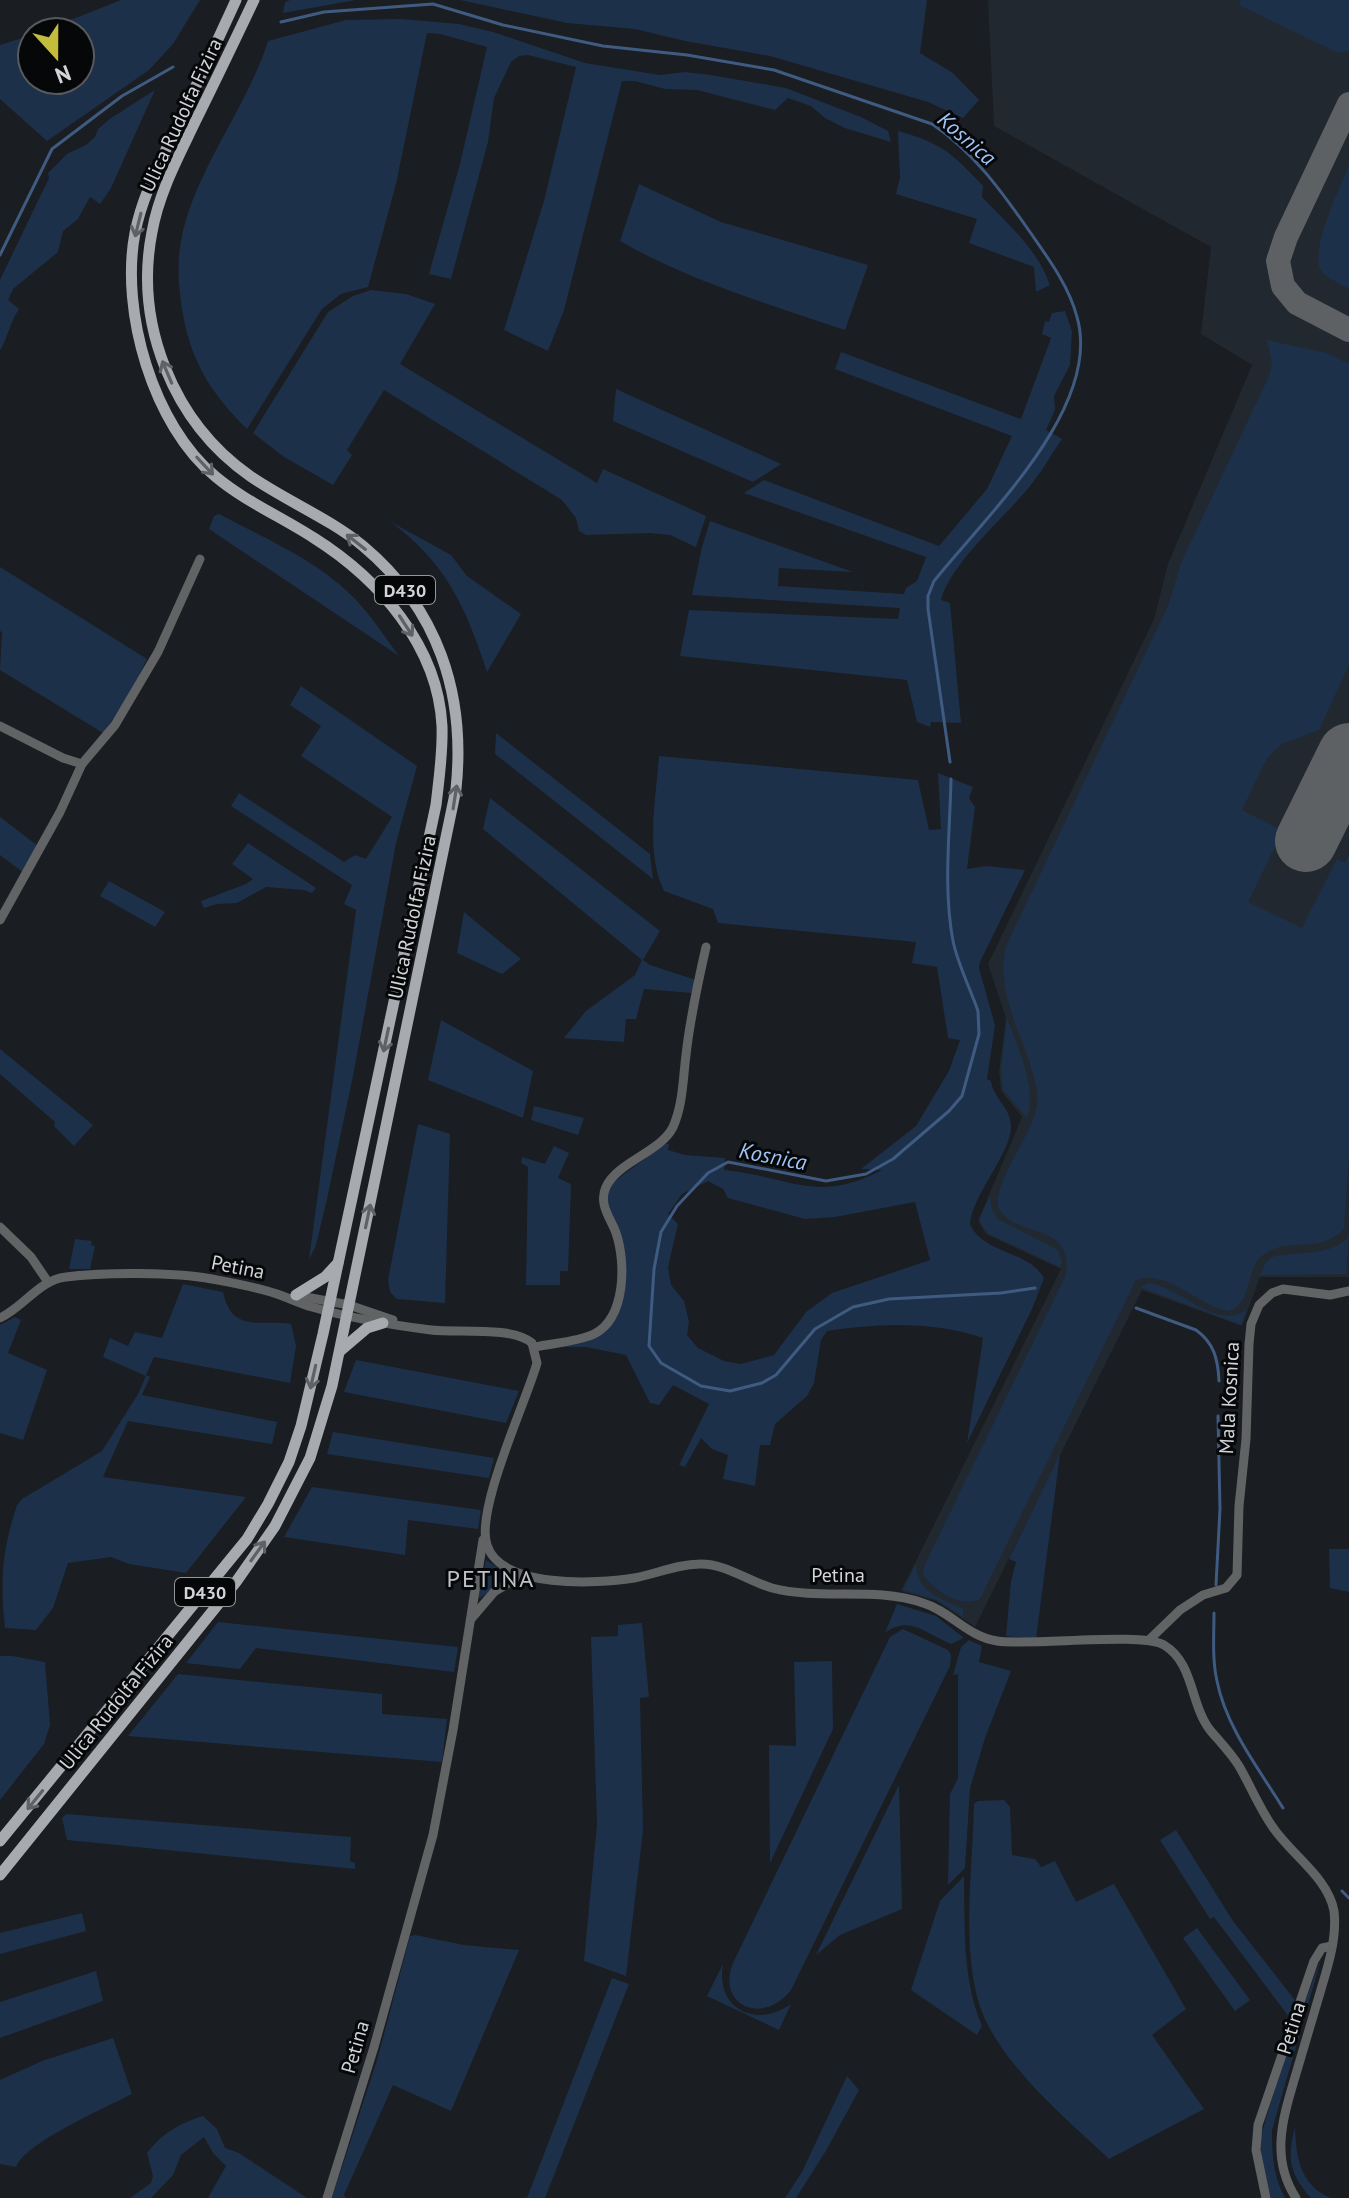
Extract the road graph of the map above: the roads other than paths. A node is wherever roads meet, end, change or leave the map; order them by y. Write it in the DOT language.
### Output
graph roads {
  1 [pos="236,0"];
  2 [pos="254,0"];
  3 [pos="200,559"];
  4 [pos="0,726"];
  5 [pos="82,764"];
  6 [pos="0,920"];
  7 [pos="706,947"];
  8 [pos="0,1227"];
  9 [pos="339,1263"];
  10 [pos="48,1282"];
  11 [pos="1349,1291"];
  12 [pos="277,1294"];
  13 [pos="296,1295"];
  14 [pos="329,1306"];
  15 [pos="348,1310"];
  16 [pos="0,1318"];
  17 [pos="383,1323"];
  18 [pos="407,1325"];
  19 [pos="535,1347"];
  20 [pos="339,1351"];
  21 [pos="484,1533"];
  22 [pos="522,1575"];
  23 [pos="469,1622"];
  24 [pos="1149,1640"];
  25 [pos="0,1841"];
  26 [pos="0,1875"];
  27 [pos="1332,1946"];
  28 [pos="327,2198"];
  29 [pos="1266,2198"];
  30 [pos="1296,2198"];
  1 -- 9 [label="main road, Ulica Rudolfa Fizira / D430, one-way"];
  15 -- 2 [label="main road, Ulica Rudolfa Fizira / D430, one-way"];
  3 -- 5 [label="street"];
  4 -- 5 [label="street"];
  5 -- 6 [label="street"];
  7 -- 19 [label="street"];
  8 -- 10 [label="street"];
  9 -- 13 [label="main road"];
  9 -- 14 [label="main road, Ulica Rudolfa Fizira / D430"];
  10 -- 12 [label="street, Petina"];
  10 -- 16 [label="street"];
  11 -- 24 [label="street, Mala Kosnica"];
  12 -- 13 [label="street, Petina"];
  12 -- 14 [label="street, Petina"];
  13 -- 14 [label="street, Petina"];
  14 -- 15 [label="street, Petina"];
  14 -- 25 [label="main road, Ulica Rudolfa Fizira / D430, one-way"];
  15 -- 17 [label="street, Petina"];
  15 -- 18 [label="street, Petina"];
  15 -- 20 [label="main road, Ulica Rudolfa Fizira / D430"];
  17 -- 18 [label="street, Petina"];
  17 -- 20 [label="main road"];
  18 -- 19 [label="street, Petina"];
  19 -- 21 [label="street, Petina"];
  26 -- 20 [label="main road, Ulica Rudolfa Fizira / D430, one-way"];
  21 -- 22 [label="street"];
  21 -- 23 [label="street, Petina"];
  22 -- 23 [label="street"];
  22 -- 24 [label="street, Petina"];
  23 -- 28 [label="street, Petina"];
  24 -- 27 [label="street, Petina"];
  27 -- 29 [label="street"];
  27 -- 30 [label="street, Petina"];
}
